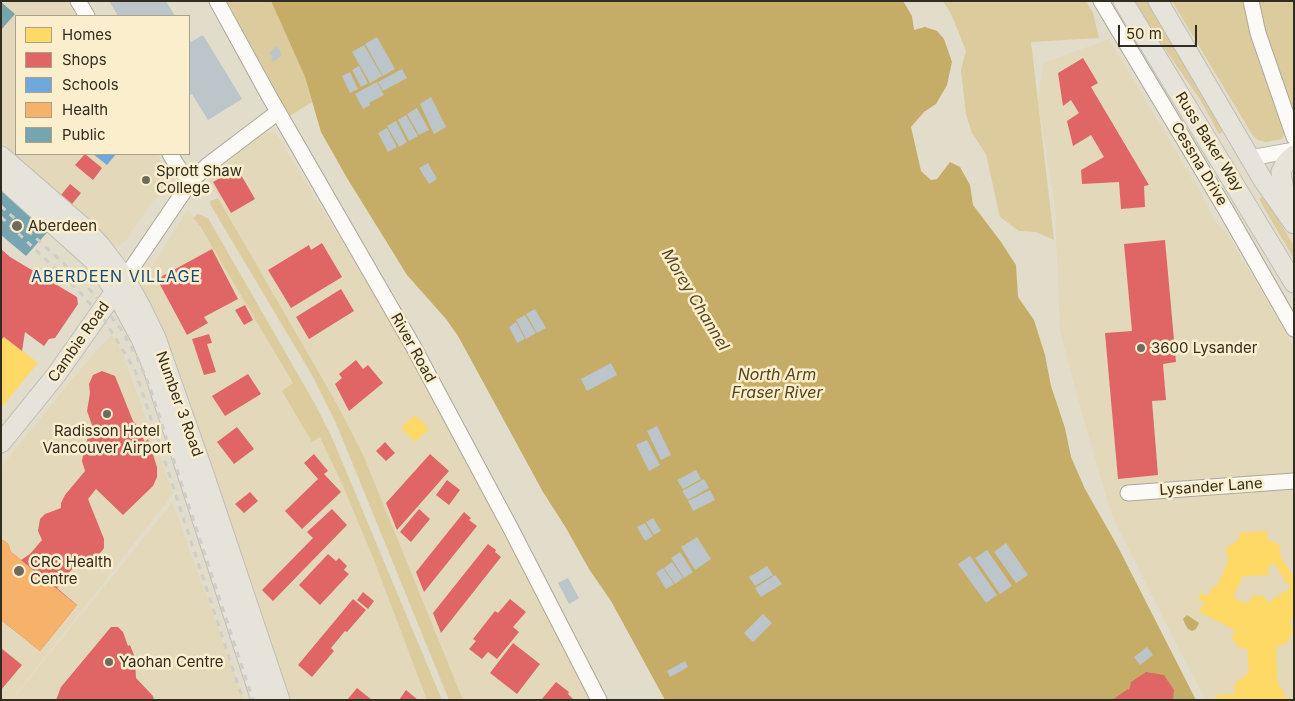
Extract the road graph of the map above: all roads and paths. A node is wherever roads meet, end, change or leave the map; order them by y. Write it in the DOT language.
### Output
graph roads {
  1 [pos="78,1"];
  2 [pos="217,1"];
  3 [pos="1101,1"];
  4 [pos="1123,1"];
  5 [pos="1158,1"];
  6 [pos="1251,1"];
  7 [pos="87,15"];
  8 [pos="1150,44"];
  9 [pos="278,112"];
  10 [pos="1294,136"];
  11 [pos="1294,150"];
  12 [pos="171,155"];
  13 [pos="1294,155"];
  14 [pos="1,156"];
  15 [pos="1250,158"];
  16 [pos="185,176"];
  17 [pos="1,177"];
  18 [pos="1291,219"];
  19 [pos="1260,225"];
  20 [pos="1294,283"];
  21 [pos="120,284"];
  22 [pos="1294,328"];
  23 [pos="1,442"];
  24 [pos="1294,481"];
  25 [pos="1128,493"];
  26 [pos="254,650"];
  27 [pos="261,700"];
  28 [pos="280,700"];
  29 [pos="599,700"];
  1 -- 7 [label="street"];
  2 -- 9 [label="street, River Road"];
  3 -- 22 [label="street, Cessna Drive"];
  4 -- 8 [label="main road, Russ Baker Way"];
  5 -- 15 [label="main road, Russ Baker Way"];
  6 -- 10 [label="street"];
  8 -- 15 [label="main road"];
  8 -- 19 [label="main road, Russ Baker Way"];
  9 -- 16 [label="street, Cambie Road"];
  9 -- 29 [label="street, River Road"];
  11 -- 15 [label="street"];
  12 -- 16 [label="street"];
  13 -- 18 [label="main road"];
  14 -- 21 [label="main road, Number 3 Road"];
  15 -- 18 [label="main road, Russ Baker Way"];
  15 -- 19 [label="main road"];
  16 -- 21 [label="street, Cambie Road"];
  17 -- 21 [label="main road, Number 3 Road"];
  19 -- 20 [label="main road, Russ Baker Way"];
  21 -- 23 [label="main road, Cambie Road"];
  21 -- 26 [label="main road, Number 3 Road"];
  24 -- 25 [label="street, Lysander Lane"];
  26 -- 27 [label="main road, Number 3 Road"];
  26 -- 28 [label="main road, Number 3 Road"];
}
